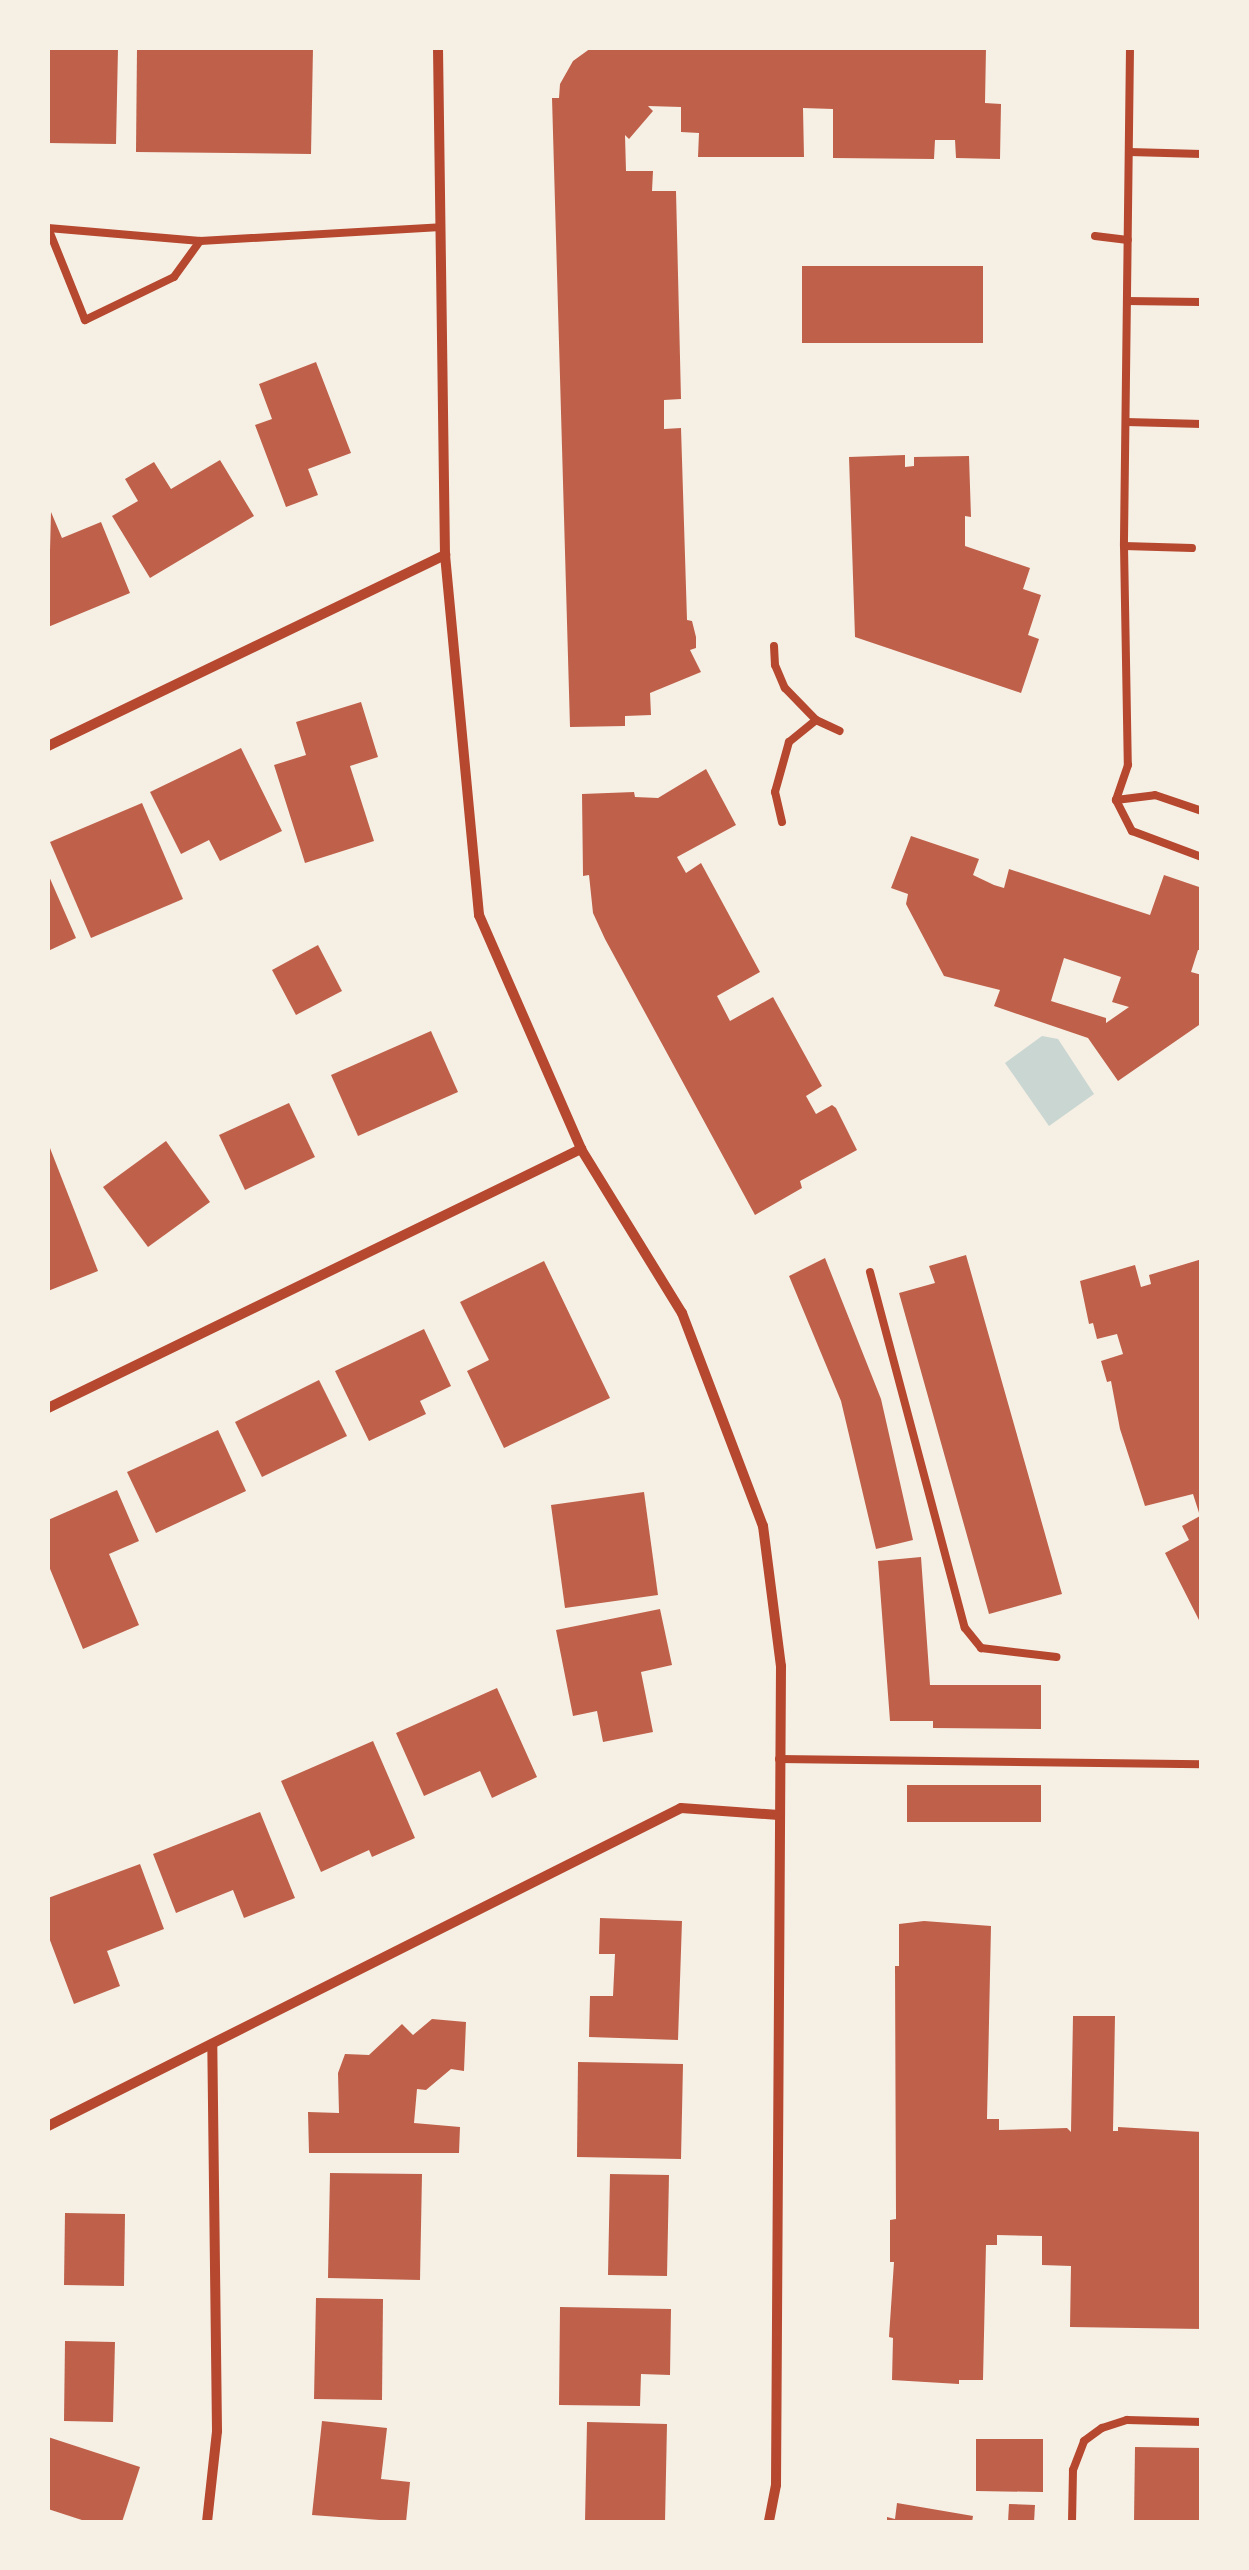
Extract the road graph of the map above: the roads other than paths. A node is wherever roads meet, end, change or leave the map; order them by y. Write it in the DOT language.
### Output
graph roads {
  1 [pos="438,48"];
  2 [pos="1130,48"];
  3 [pos="1129,152"];
  4 [pos="1202,154"];
  5 [pos="441,227"];
  6 [pos="1095,236"];
  7 [pos="1128,240"];
  8 [pos="200,241"];
  9 [pos="1128,301"];
  10 [pos="1201,302"];
  11 [pos="1126,422"];
  12 [pos="1202,424"];
  13 [pos="1124,546"];
  14 [pos="1192,548"];
  15 [pos="445,555"];
  16 [pos="774,646"];
  17 [pos="816,720"];
  18 [pos="840,730"];
  19 [pos="48,746"];
  20 [pos="1116,800"];
  21 [pos="1202,812"];
  22 [pos="782,822"];
  23 [pos="1202,857"];
  24 [pos="580,1149"];
  25 [pos="870,1272"];
  26 [pos="48,1408"];
  27 [pos="1056,1657"];
  28 [pos="778,1759"];
  29 [pos="1202,1764"];
  30 [pos="779,1815"];
  31 [pos="212,2044"];
  32 [pos="48,2126"];
  33 [pos="1202,2422"];
  34 [pos="207,2522"];
  35 [pos="768,2522"];
  36 [pos="1072,2522"];
  1 -- 5 [label="street"];
  2 -- 3 [label="lane"];
  3 -- 4 [label="lane"];
  3 -- 7 [label="lane"];
  5 -- 8 [label="lane"];
  5 -- 15 [label="street"];
  6 -- 7 [label="lane"];
  7 -- 9 [label="lane"];
  8 -- 8 [label="lane"];
  9 -- 10 [label="lane"];
  9 -- 11 [label="lane"];
  11 -- 12 [label="lane"];
  11 -- 13 [label="lane"];
  13 -- 14 [label="lane"];
  13 -- 20 [label="lane"];
  15 -- 19 [label="street"];
  15 -- 24 [label="street"];
  16 -- 17 [label="lane"];
  17 -- 18 [label="lane"];
  17 -- 22 [label="lane"];
  20 -- 21 [label="lane"];
  20 -- 23 [label="lane"];
  24 -- 26 [label="street"];
  24 -- 28 [label="street"];
  25 -- 27 [label="lane"];
  28 -- 29 [label="lane"];
  28 -- 30 [label="street"];
  30 -- 31 [label="street"];
  30 -- 35 [label="street"];
  31 -- 32 [label="street"];
  31 -- 34 [label="street"];
  33 -- 36 [label="lane"];
}
